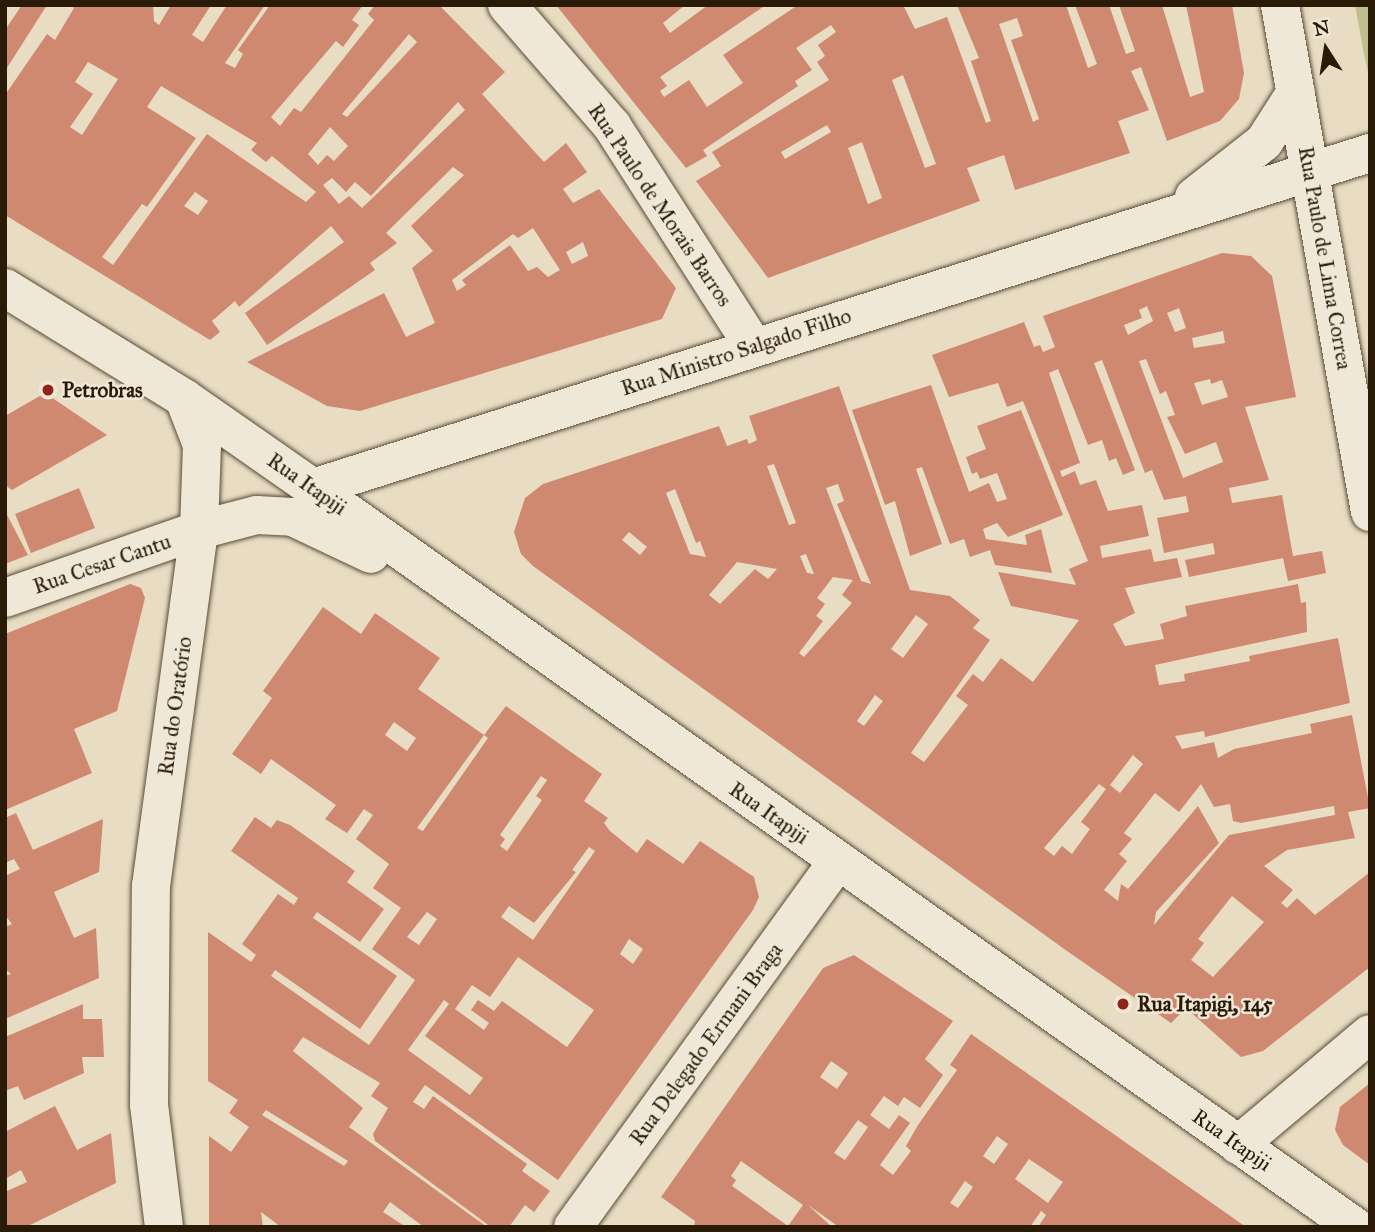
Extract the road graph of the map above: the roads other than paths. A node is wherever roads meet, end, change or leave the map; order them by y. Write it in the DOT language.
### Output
graph roads {
  1 [pos="507,5"];
  2 [pos="1280,5"];
  3 [pos="1296,92"];
  4 [pos="1370,153"];
  5 [pos="1310,172"];
  6 [pos="1160,219"];
  7 [pos="5,288"];
  8 [pos="753,346"];
  9 [pos="184,398"];
  10 [pos="313,488"];
  11 [pos="1370,512"];
  12 [pos="200,530"];
  13 [pos="5,598"];
  14 [pos="514,634"];
  15 [pos="838,861"];
  16 [pos="1370,1034"];
  17 [pos="1238,1145"];
  18 [pos="164,1227"];
  19 [pos="573,1227"];
  20 [pos="1355,1227"];
  1 -- 8 [label="street, Rua Paulo de Morais Barros"];
  2 -- 3 [label="street, Rua Paulo de Lima Correa"];
  3 -- 5 [label="street, Rua Paulo de Lima Correa"];
  3 -- 6 [label="street, Rua Ministro Salgado Filho"];
  4 -- 5 [label="street, Rua Ministro Salgado Filho"];
  5 -- 6 [label="street, Rua Ministro Salgado Filho"];
  5 -- 11 [label="street, Rua Paulo de Lima Correa"];
  6 -- 8 [label="street, Rua Ministro Salgado Filho"];
  7 -- 9 [label="street"];
  8 -- 10 [label="street, Rua Ministro Salgado Filho"];
  9 -- 10 [label="street, Rua Itapiji"];
  9 -- 12 [label="street, Rua do Oratório"];
  10 -- 14 [label="street, Rua Itapiji"];
  12 -- 13 [label="street, Rua Cesar Cantu"];
  12 -- 14 [label="street, Rua Cesar Cantu"];
  12 -- 18 [label="street, Rua do Oratório"];
  14 -- 15 [label="street, Rua Itapiji"];
  15 -- 17 [label="street, Rua Itapiji"];
  15 -- 19 [label="street, Rua Delegado Ermani Braga"];
  16 -- 17 [label="street"];
  17 -- 20 [label="street, Rua Itapiji"];
}
